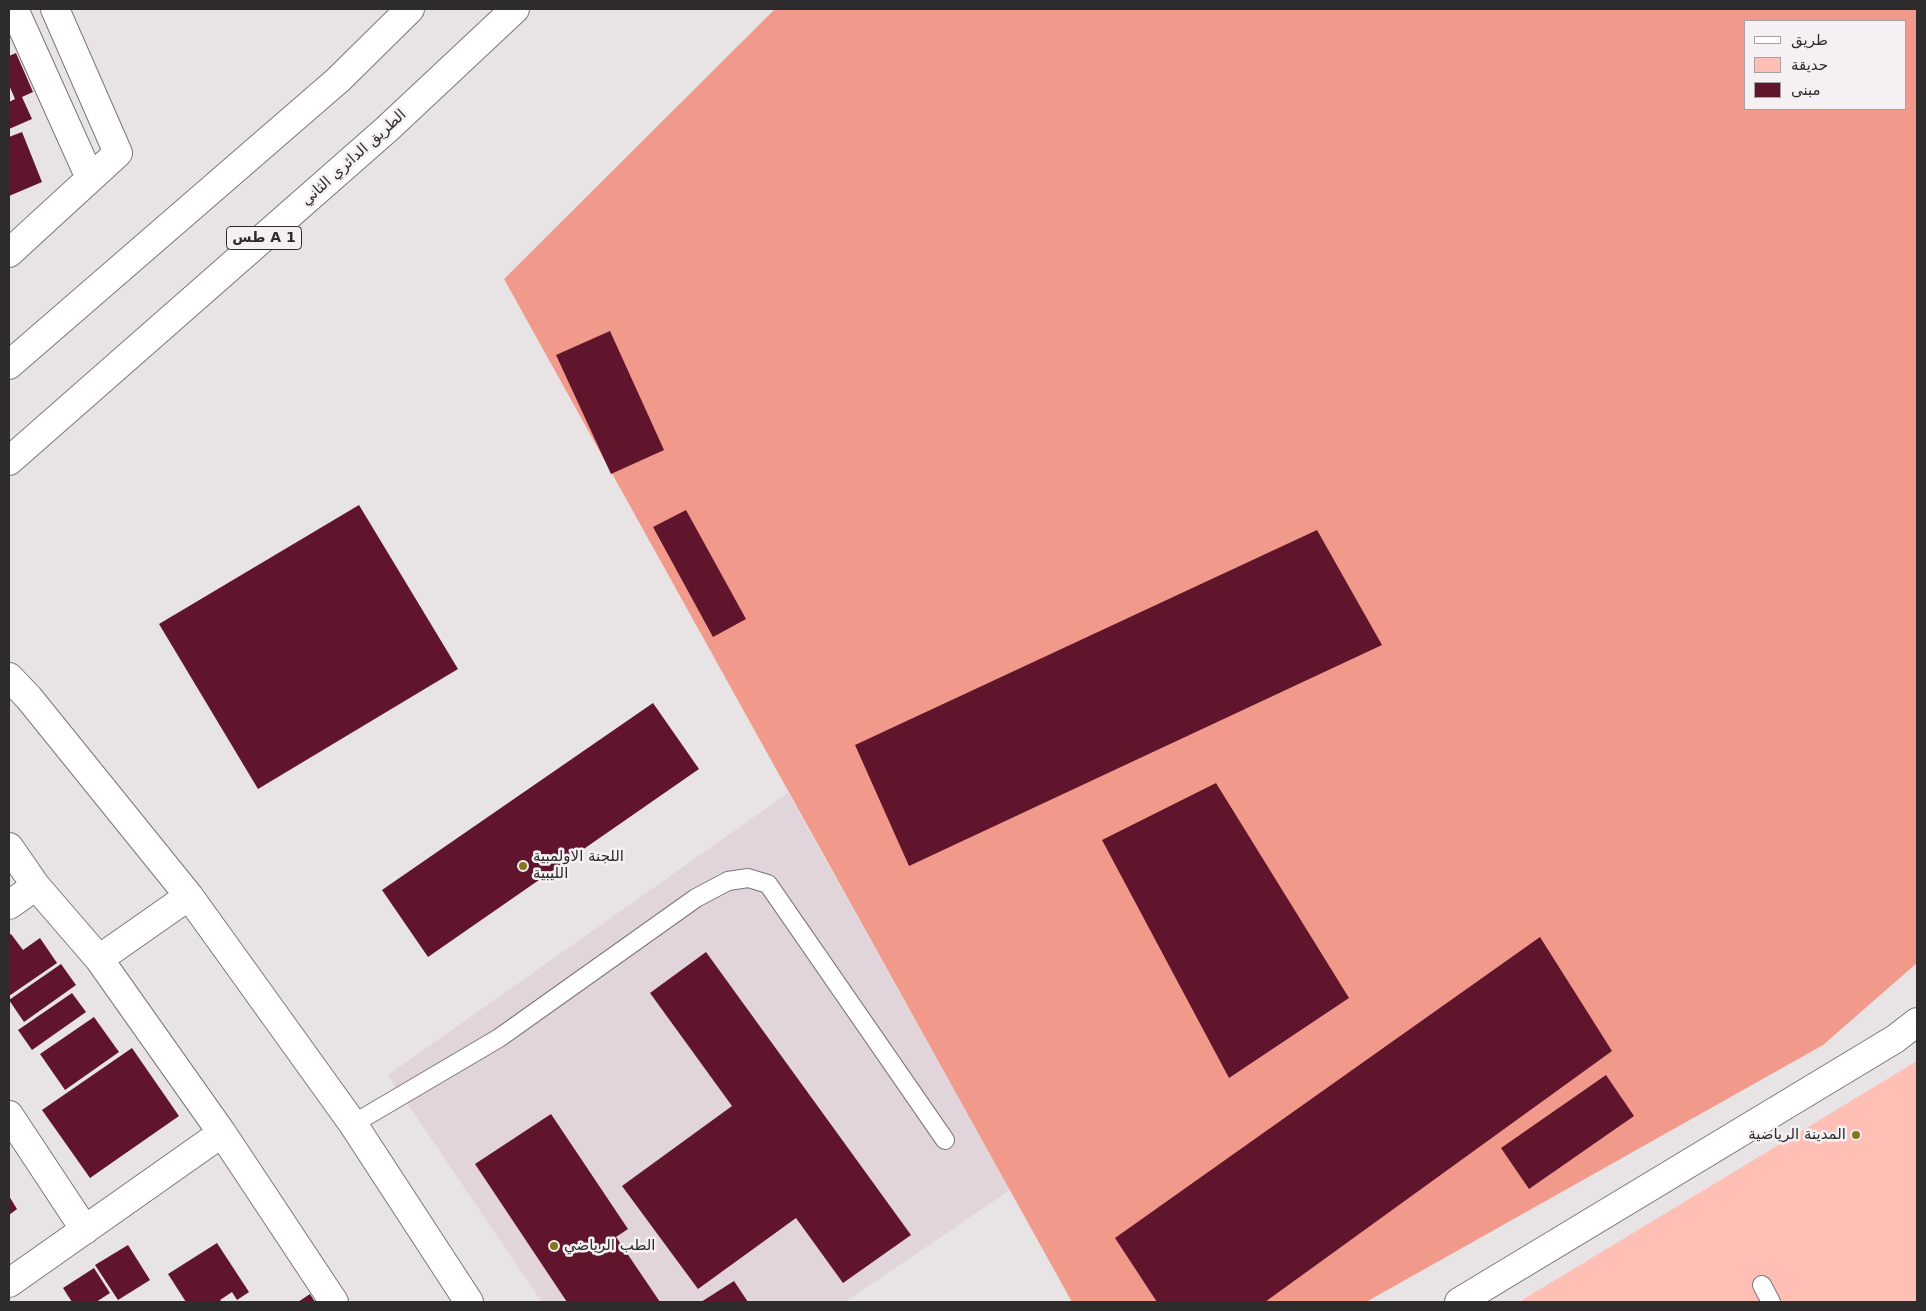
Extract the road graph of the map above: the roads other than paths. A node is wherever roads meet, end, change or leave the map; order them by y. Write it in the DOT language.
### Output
graph roads {
  1 [pos="14,9"];
  2 [pos="55,9"];
  3 [pos="410,9"];
  4 [pos="514,9"];
  5 [pos="90,178"];
  6 [pos="9,253"];
  7 [pos="9,365"];
  8 [pos="9,461"];
  9 [pos="9,677"];
  10 [pos="9,847"];
  11 [pos="36,886"];
  12 [pos="189,896"];
  13 [pos="9,905"];
  14 [pos="99,959"];
  15 [pos="1917,1022"];
  16 [pos="9,1115"];
  17 [pos="353,1124"];
  18 [pos="222,1133"];
  19 [pos="945,1140"];
  20 [pos="85,1230"];
  21 [pos="9,1283"];
  22 [pos="1762,1285"];
  23 [pos="334,1302"];
  24 [pos="469,1302"];
  25 [pos="1459,1302"];
  26 [pos="1771,1302"];
  1 -- 5 [label="main road"];
  2 -- 5 [label="main road"];
  3 -- 7 [label="main road"];
  4 -- 8 [label="main road, الطريق الدائري الثاني / طس A 1"];
  5 -- 6 [label="main road"];
  9 -- 12 [label="main road"];
  10 -- 11 [label="main road"];
  11 -- 13 [label="main road"];
  11 -- 14 [label="main road"];
  12 -- 14 [label="main road"];
  12 -- 17 [label="main road"];
  14 -- 18 [label="main road"];
  15 -- 25 [label="main road"];
  16 -- 20 [label="main road"];
  17 -- 19 [label="lane"];
  17 -- 24 [label="main road"];
  18 -- 20 [label="main road"];
  18 -- 23 [label="main road"];
  20 -- 21 [label="main road"];
  22 -- 26 [label="lane"];
}
